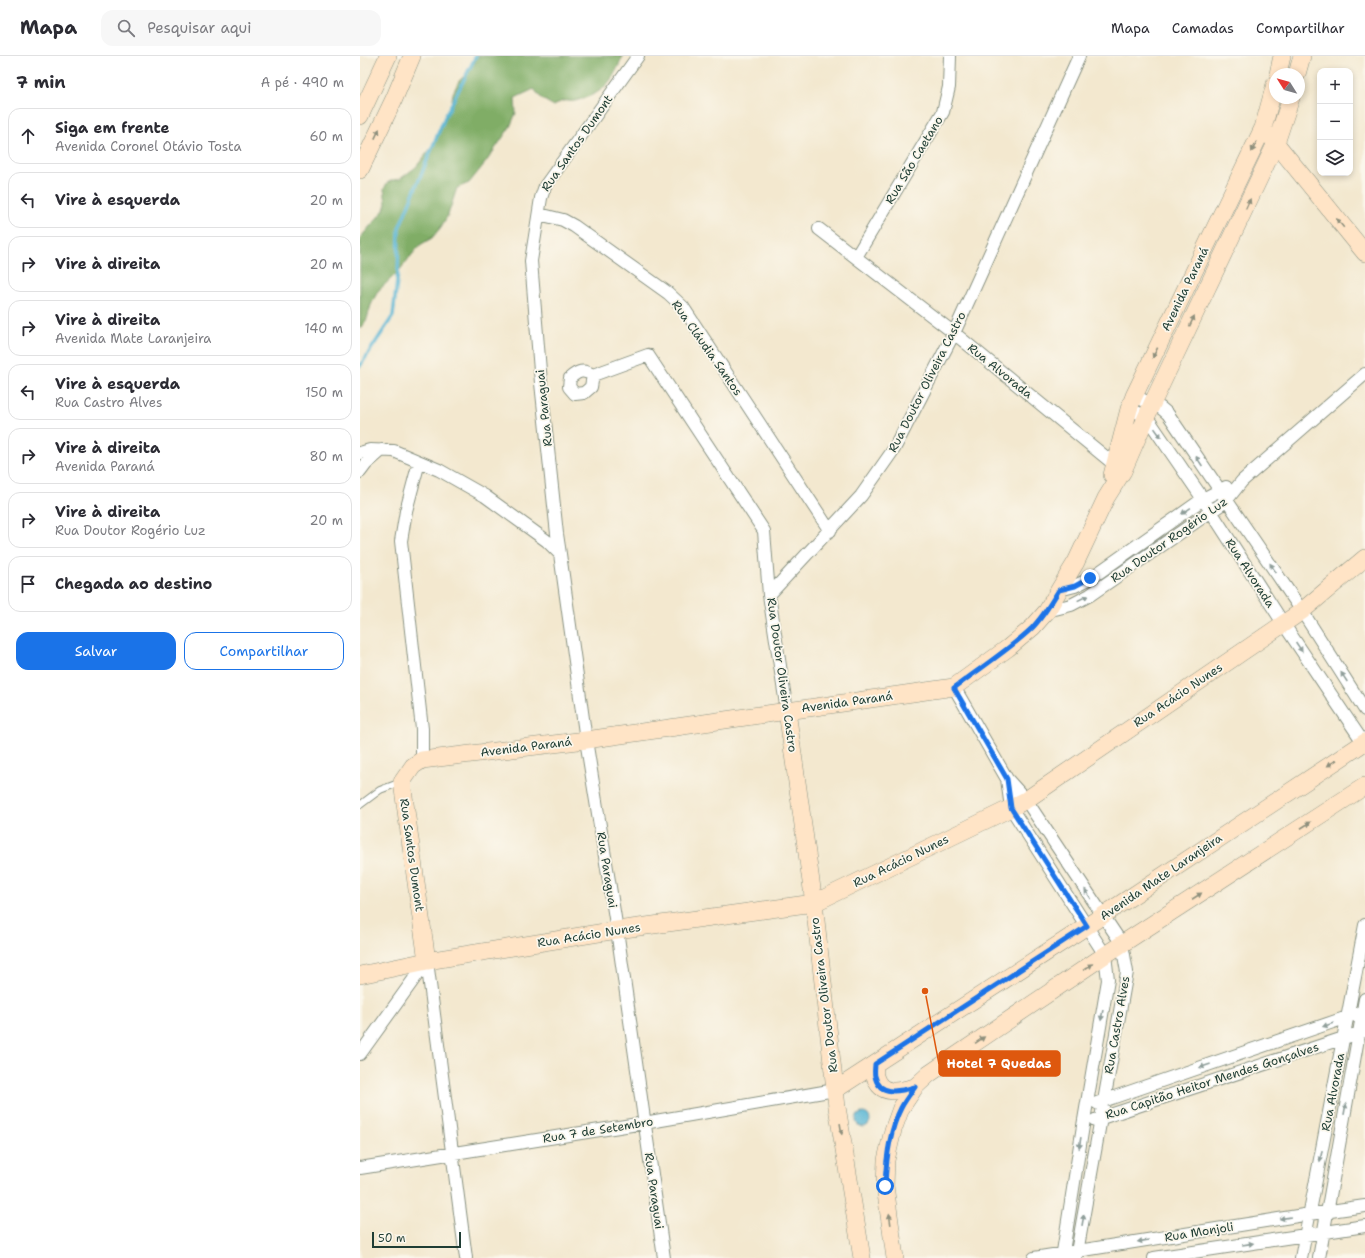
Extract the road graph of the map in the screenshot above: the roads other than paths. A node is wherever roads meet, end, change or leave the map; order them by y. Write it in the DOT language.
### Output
graph roads {
  1 [pos="388,56"];
  2 [pos="412,56"];
  3 [pos="638,56"];
  4 [pos="950,56"];
  5 [pos="1079,56"];
  6 [pos="1282,56"];
  7 [pos="1302,56"];
  8 [pos="1279,68"];
  9 [pos="1299,68"];
  10 [pos="1270,104"];
  11 [pos="1289,104"];
  12 [pos="360,116"];
  13 [pos="1263,128"];
  14 [pos="1276,143"];
  15 [pos="360,170"];
  16 [pos="539,214"];
  17 [pos="820,229"];
  18 [pos="1365,253"];
  19 [pos="856,257"];
  20 [pos="531,261"];
  21 [pos="954,333"];
  22 [pos="1365,374"];
  23 [pos="593,375"];
  24 [pos="1132,402"];
  25 [pos="1149,410"];
  26 [pos="382,450"];
  27 [pos="360,454"];
  28 [pos="419,462"];
  29 [pos="1119,468"];
  30 [pos="360,472"];
  31 [pos="1242,481"];
  32 [pos="1219,490"];
  33 [pos="1203,499"];
  34 [pos="1226,501"];
  35 [pos="1211,512"];
  36 [pos="830,531"];
  37 [pos="560,554"];
  38 [pos="1365,558"];
  39 [pos="1059,590"];
  40 [pos="769,595"];
  41 [pos="1046,611"];
  42 [pos="1302,611"];
  43 [pos="1283,623"];
  44 [pos="954,688"];
  45 [pos="1365,710"];
  46 [pos="787,711"];
  47 [pos="586,740"];
  48 [pos="1365,743"];
  49 [pos="422,760"];
  50 [pos="402,782"];
  51 [pos="1365,786"];
  52 [pos="1018,804"];
  53 [pos="360,805"];
  54 [pos="814,903"];
  55 [pos="1102,916"];
  56 [pos="1365,925"];
  57 [pos="1087,926"];
  58 [pos="617,930"];
  59 [pos="1122,944"];
  60 [pos="1363,947"];
  61 [pos="1105,955"];
  62 [pos="427,962"];
  63 [pos="360,975"];
  64 [pos="1365,999"];
  65 [pos="1364,1012"];
  66 [pos="1346,1019"];
  67 [pos="1362,1032"];
  68 [pos="1344,1038"];
  69 [pos="360,1054"];
  70 [pos="1223,1060"];
  71 [pos="875,1064"];
  72 [pos="1227,1077"];
  73 [pos="915,1087"];
  74 [pos="835,1090"];
  75 [pos="1104,1101"];
  76 [pos="1086,1107"];
  77 [pos="1100,1118"];
  78 [pos="644,1123"];
  79 [pos="1083,1126"];
  80 [pos="1326,1128"];
  81 [pos="1342,1129"];
  82 [pos="452,1153"];
  83 [pos="360,1168"];
  84 [pos="1073,1185"];
  85 [pos="1088,1186"];
  86 [pos="1365,1206"];
  87 [pos="1326,1212"];
  88 [pos="1310,1214"];
  89 [pos="1365,1226"];
  90 [pos="1324,1232"];
  91 [pos="1184,1234"];
  92 [pos="1306,1235"];
  93 [pos="1186,1253"];
  94 [pos="1077,1255"];
  95 [pos="1062,1256"];
  96 [pos="466,1258"];
  97 [pos="664,1258"];
  98 [pos="862,1258"];
  99 [pos="895,1258"];
  100 [pos="1034,1258"];
  101 [pos="1154,1258"];
  102 [pos="1301,1258"];
  103 [pos="1319,1258"];
  1 -- 12 [label="street"];
  15 -- 2 [label="street, one-way"];
  3 -- 16 [label="street, Rua Santos Dumont"];
  4 -- 19 [label="street, Rua São Caetano"];
  5 -- 21 [label="street, Rua Doutor Oliveira Castro"];
  6 -- 8 [label="street"];
  7 -- 9 [label="street"];
  10 -- 13 [label="street, Avenida Paraná"];
  11 -- 14 [label="street, Avenida Paraná"];
  13 -- 14 [label="street"];
  13 -- 24 [label="street, Avenida Paraná, one-way"];
  18 -- 14 [label="street, one-way"];
  25 -- 14 [label="street, Avenida Paraná, one-way"];
  16 -- 20 [label="street, Rua Santos Dumont"];
  16 -- 36 [label="street, Rua Cláudia Santos"];
  17 -- 19 [label="street, Rua Alvorada"];
  19 -- 21 [label="street, Rua Alvorada"];
  20 -- 37 [label="street, Rua Paraguai"];
  21 -- 29 [label="street, Rua Alvorada"];
  21 -- 36 [label="street, Rua Doutor Oliveira Castro"];
  22 -- 31 [label="street, Rua Doutor Rogério Luz"];
  23 -- 40 [label="street"];
  24 -- 25 [label="street, Rua Alvorada"];
  24 -- 29 [label="street, Avenida Paraná"];
  25 -- 29 [label="street, Avenida Paraná"];
  32 -- 25 [label="street, Rua Alvorada, one-way"];
  25 -- 33 [label="street, Rua Alvorada, one-way"];
  26 -- 27 [label="street"];
  26 -- 28 [label="street"];
  26 -- 30 [label="street"];
  28 -- 37 [label="street"];
  28 -- 49 [label="street"];
  29 -- 39 [label="street, Avenida Paraná"];
  31 -- 32 [label="street, Rua Doutor Rogério Luz"];
  31 -- 34 [label="street, Rua Doutor Rogério Luz"];
  32 -- 33 [label="street, Rua Doutor Rogério Luz"];
  32 -- 34 [label="street, Rua Alvorada"];
  33 -- 35 [label="street, Rua Alvorada"];
  33 -- 39 [label="street, Rua Doutor Rogério Luz, one-way"];
  34 -- 35 [label="street, Rua Doutor Rogério Luz"];
  42 -- 34 [label="street, Rua Alvorada, one-way"];
  41 -- 35 [label="street, Rua Doutor Rogério Luz, one-way"];
  35 -- 43 [label="street, Rua Alvorada"];
  36 -- 40 [label="street, Rua Doutor Oliveira Castro"];
  37 -- 47 [label="street, Rua Paraguai"];
  38 -- 42 [label="street, Rua Acácio Nunes"];
  39 -- 41 [label="street, Avenida Paraná"];
  40 -- 46 [label="street, Rua Doutor Oliveira Castro"];
  41 -- 44 [label="street, Avenida Paraná"];
  42 -- 43 [label="street, Rua Acácio Nunes"];
  45 -- 42 [label="street, Rua Alvorada, one-way"];
  43 -- 48 [label="street, Rua Alvorada, one-way"];
  43 -- 52 [label="street, Rua Acácio Nunes"];
  44 -- 46 [label="street, Avenida Paraná"];
  44 -- 52 [label="street, Rua Castro Alves"];
  46 -- 47 [label="street, Avenida Paraná"];
  46 -- 54 [label="street, Rua Doutor Oliveira Castro"];
  47 -- 49 [label="street, Avenida Paraná"];
  47 -- 58 [label="street, Rua Paraguai"];
  48 -- 55 [label="street, Avenida Mate Laranjeira, one-way"];
  49 -- 50 [label="street, Rua Santos Dumont"];
  50 -- 53 [label="lane"];
  50 -- 62 [label="street, Rua Santos Dumont"];
  59 -- 51 [label="street, one-way"];
  52 -- 54 [label="street, Rua Acácio Nunes"];
  55 -- 52 [label="street, Rua Castro Alves, one-way"];
  52 -- 57 [label="street, Rua Castro Alves"];
  54 -- 58 [label="street, Rua Acácio Nunes"];
  54 -- 74 [label="street, Rua Doutor Oliveira Castro"];
  55 -- 57 [label="street, Avenida Mate Laranjeira"];
  55 -- 59 [label="street, Rua Castro Alves"];
  56 -- 60 [label="street, Rua Alvorada"];
  57 -- 61 [label="street, Rua Castro Alves"];
  57 -- 71 [label="street, Avenida Mate Laranjeira"];
  58 -- 62 [label="street, Rua Acácio Nunes"];
  58 -- 78 [label="street, Rua Paraguai"];
  59 -- 61 [label="street"];
  59 -- 75 [label="street, Rua Castro Alves"];
  60 -- 66 [label="street, Rua Alvorada"];
  73 -- 61 [label="street, one-way"];
  61 -- 76 [label="street, Rua Castro Alves, one-way"];
  62 -- 63 [label="street, Rua Acácio Nunes"];
  62 -- 69 [label="street"];
  62 -- 82 [label="street, Rua Santos Dumont"];
  64 -- 65 [label="street, Rua Alvorada"];
  65 -- 66 [label="street, Rua Capitão Heitor Mendes Gonçalves"];
  65 -- 67 [label="street, Rua Alvorada"];
  66 -- 68 [label="street, Rua Alvorada"];
  66 -- 70 [label="street, Rua Capitão Heitor Mendes Gonçalves, one-way"];
  67 -- 68 [label="street, Rua Capitão Heitor Mendes Gonçalves"];
  81 -- 67 [label="street, Rua Alvorada, one-way"];
  68 -- 72 [label="street, Rua Capitão Heitor Mendes Gonçalves"];
  68 -- 80 [label="street, Rua Alvorada"];
  70 -- 72 [label="street"];
  70 -- 75 [label="street, Rua Capitão Heitor Mendes Gonçalves, one-way"];
  71 -- 73 [label="street"];
  71 -- 74 [label="street, Avenida Mate Laranjeira"];
  72 -- 77 [label="street, Rua Capitão Heitor Mendes Gonçalves"];
  99 -- 73 [label="street, one-way"];
  74 -- 78 [label="street, Rua 7 de Setembro"];
  74 -- 98 [label="street, Rua Doutor Oliveira Castro, one-way"];
  75 -- 76 [label="street, Rua Capitão Heitor Mendes Gonçalves"];
  75 -- 77 [label="street, Rua Castro Alves"];
  76 -- 79 [label="street, Rua Castro Alves"];
  77 -- 79 [label="street, Rua Capitão Heitor Mendes Gonçalves"];
  77 -- 85 [label="street, Rua Castro Alves"];
  78 -- 82 [label="street, Rua 7 de Setembro"];
  78 -- 97 [label="street, Rua Paraguai"];
  79 -- 84 [label="street, Rua Castro Alves, one-way"];
  80 -- 81 [label="street"];
  80 -- 88 [label="street, Rua Alvorada, one-way"];
  81 -- 87 [label="street, Rua Alvorada"];
  82 -- 83 [label="street, Rua 7 de Setembro"];
  82 -- 96 [label="street, Rua Santos Dumont"];
  84 -- 85 [label="street"];
  84 -- 95 [label="street, Rua Castro Alves"];
  94 -- 85 [label="street, Rua Castro Alves, one-way"];
  86 -- 87 [label="street, Rua Monjoli"];
  87 -- 88 [label="street, Rua Monjoli"];
  87 -- 90 [label="street, Rua Alvorada"];
  88 -- 91 [label="street, Rua Monjoli, one-way"];
  88 -- 92 [label="street, Rua Alvorada"];
  89 -- 90 [label="street, Rua Monjoli"];
  90 -- 92 [label="street, Rua Monjoli"];
  90 -- 103 [label="street, Rua Alvorada"];
  91 -- 93 [label="street"];
  91 -- 94 [label="street, Rua Monjoli, one-way"];
  93 -- 92 [label="street, Rua Monjoli, one-way"];
  92 -- 102 [label="street, Rua Alvorada"];
  93 -- 101 [label="street, Rua Monjoli"];
  94 -- 95 [label="street, Rua Monjoli"];
  95 -- 100 [label="street, Rua Monjoli"];
}
